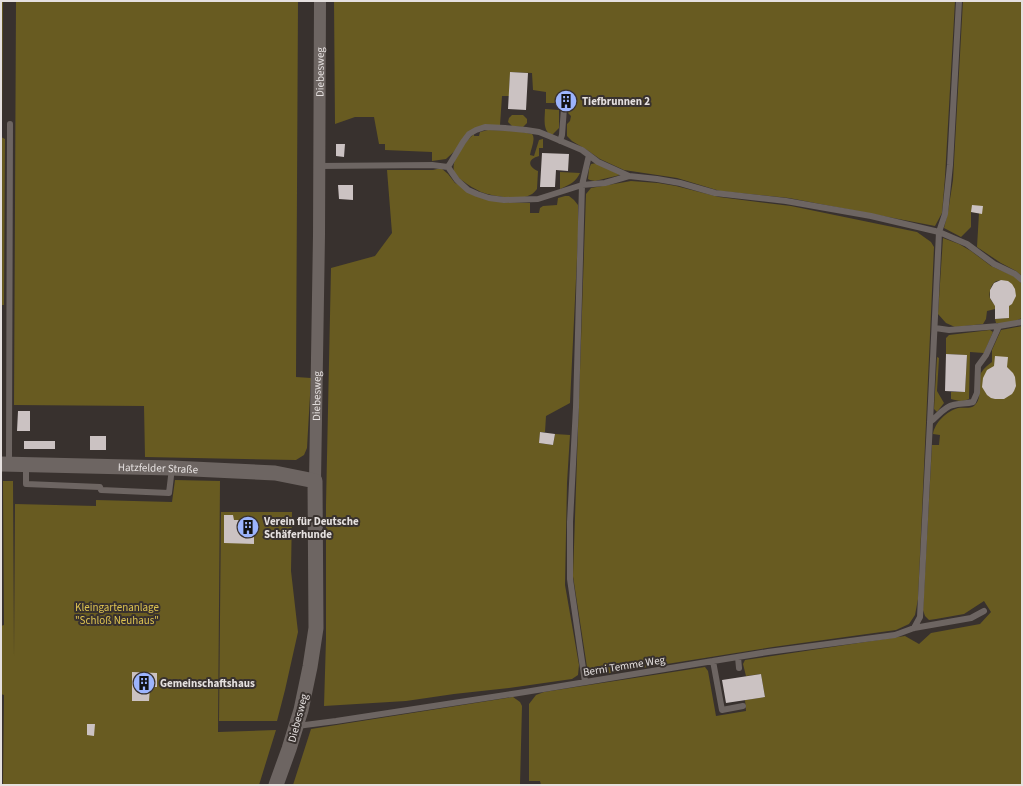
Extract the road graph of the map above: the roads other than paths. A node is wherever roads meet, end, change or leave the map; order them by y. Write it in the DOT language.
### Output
graph roads {
  1 [pos="320,1"];
  2 [pos="959,1"];
  3 [pos="564,108"];
  4 [pos="10,124"];
  5 [pos="560,141"];
  6 [pos="589,155"];
  7 [pos="319,166"];
  8 [pos="448,167"];
  9 [pos="629,176"];
  10 [pos="582,185"];
  11 [pos="939,232"];
  12 [pos="1022,280"];
  13 [pos="1022,322"];
  14 [pos="998,326"];
  15 [pos="935,328"];
  16 [pos="930,422"];
  17 [pos="6,465"];
  18 [pos="26,465"];
  19 [pos="172,468"];
  20 [pos="315,481"];
  21 [pos="984,611"];
  22 [pos="914,628"];
  23 [pos="738,657"];
  24 [pos="713,661"];
  25 [pos="739,668"];
  26 [pos="585,682"];
  27 [pos="743,706"];
  28 [pos="296,726"];
  29 [pos="276,785"];
  1 -- 7 [label="street, Diebesweg"];
  2 -- 11 [label="lane"];
  3 -- 5 [label="lane"];
  4 -- 17 [label="lane"];
  5 -- 6 [label="lane"];
  5 -- 8 [label="lane"];
  6 -- 9 [label="lane"];
  6 -- 10 [label="lane"];
  7 -- 8 [label="lane"];
  7 -- 20 [label="street, Diebesweg"];
  8 -- 10 [label="lane"];
  9 -- 10 [label="lane"];
  9 -- 11 [label="lane"];
  10 -- 26 [label="lane"];
  11 -- 12 [label="lane"];
  11 -- 15 [label="lane"];
  13 -- 14 [label="lane"];
  14 -- 15 [label="lane"];
  14 -- 16 [label="lane"];
  15 -- 16 [label="lane"];
  16 -- 22 [label="lane"];
  17 -- 18 [label="street, Hatzfelder Straße"];
  18 -- 19 [label="street, Hatzfelder Straße"];
  18 -- 19 [label="lane"];
  19 -- 20 [label="street, Hatzfelder Straße"];
  20 -- 28 [label="street, Diebesweg"];
  21 -- 22 [label="lane, Berni Temme Weg"];
  22 -- 23 [label="lane, Berni Temme Weg"];
  23 -- 24 [label="lane, Berni Temme Weg"];
  23 -- 25 [label="lane"];
  24 -- 26 [label="lane, Berni Temme Weg"];
  24 -- 27 [label="lane"];
  26 -- 28 [label="lane, Berni Temme Weg"];
  28 -- 29 [label="street, Diebesweg"];
}
